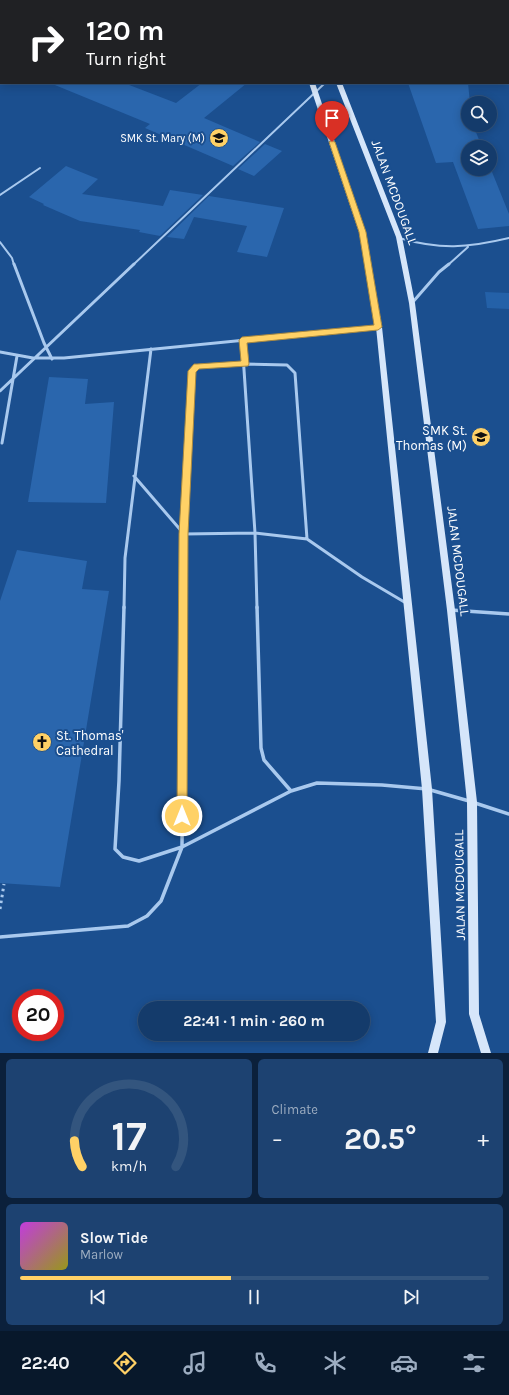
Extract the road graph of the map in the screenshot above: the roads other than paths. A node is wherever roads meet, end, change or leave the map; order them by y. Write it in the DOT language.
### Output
graph roads {
  1 [pos="312,84"];
  2 [pos="324,84"];
  3 [pos="339,84"];
  4 [pos="40,168"];
  5 [pos="0,195"];
  6 [pos="399,238"];
  7 [pos="509,238"];
  8 [pos="0,242"];
  9 [pos="468,247"];
  10 [pos="412,304"];
  11 [pos="378,327"];
  12 [pos="242,340"];
  13 [pos="151,349"];
  14 [pos="0,352"];
  15 [pos="17,356"];
  16 [pos="52,359"];
  17 [pos="245,364"];
  18 [pos="0,391"];
  19 [pos="2,443"];
  20 [pos="134,476"];
  21 [pos="255,533"];
  22 [pos="184,534"];
  23 [pos="307,539"];
  24 [pos="408,604"];
  25 [pos="451,610"];
  26 [pos="509,614"];
  27 [pos="427,789"];
  28 [pos="291,791"];
  29 [pos="472,802"];
  30 [pos="509,814"];
  31 [pos="182,847"];
  32 [pos="0,937"];
  33 [pos="432,1053"];
  34 [pos="486,1053"];
  1 -- 11 [label="main road, JALAN MCDOUGALL"];
  2 -- 18 [label="lane"];
  3 -- 6 [label="main road, JALAN MCDOUGALL"];
  4 -- 5 [label="lane"];
  6 -- 9 [label="lane"];
  6 -- 10 [label="main road, JALAN MCDOUGALL"];
  7 -- 9 [label="lane"];
  8 -- 16 [label="lane"];
  9 -- 10 [label="lane"];
  10 -- 25 [label="main road, JALAN MCDOUGALL"];
  11 -- 12 [label="lane"];
  11 -- 24 [label="main road, JALAN MCDOUGALL"];
  12 -- 13 [label="lane"];
  12 -- 17 [label="lane"];
  13 -- 16 [label="lane"];
  13 -- 20 [label="lane"];
  14 -- 15 [label="lane"];
  15 -- 16 [label="lane"];
  15 -- 19 [label="lane"];
  17 -- 21 [label="lane"];
  17 -- 22 [label="lane"];
  17 -- 23 [label="lane"];
  20 -- 22 [label="lane"];
  20 -- 31 [label="lane"];
  21 -- 22 [label="lane"];
  21 -- 23 [label="lane"];
  21 -- 28 [label="lane"];
  22 -- 31 [label="lane"];
  23 -- 24 [label="lane"];
  24 -- 27 [label="main road, JALAN MCDOUGALL"];
  25 -- 26 [label="lane"];
  25 -- 29 [label="main road, JALAN MCDOUGALL"];
  27 -- 28 [label="lane"];
  27 -- 29 [label="lane"];
  27 -- 33 [label="main road, JALAN MCDOUGALL"];
  28 -- 31 [label="lane"];
  29 -- 30 [label="lane"];
  29 -- 34 [label="main road, JALAN MCDOUGALL"];
  31 -- 32 [label="lane"];
}
